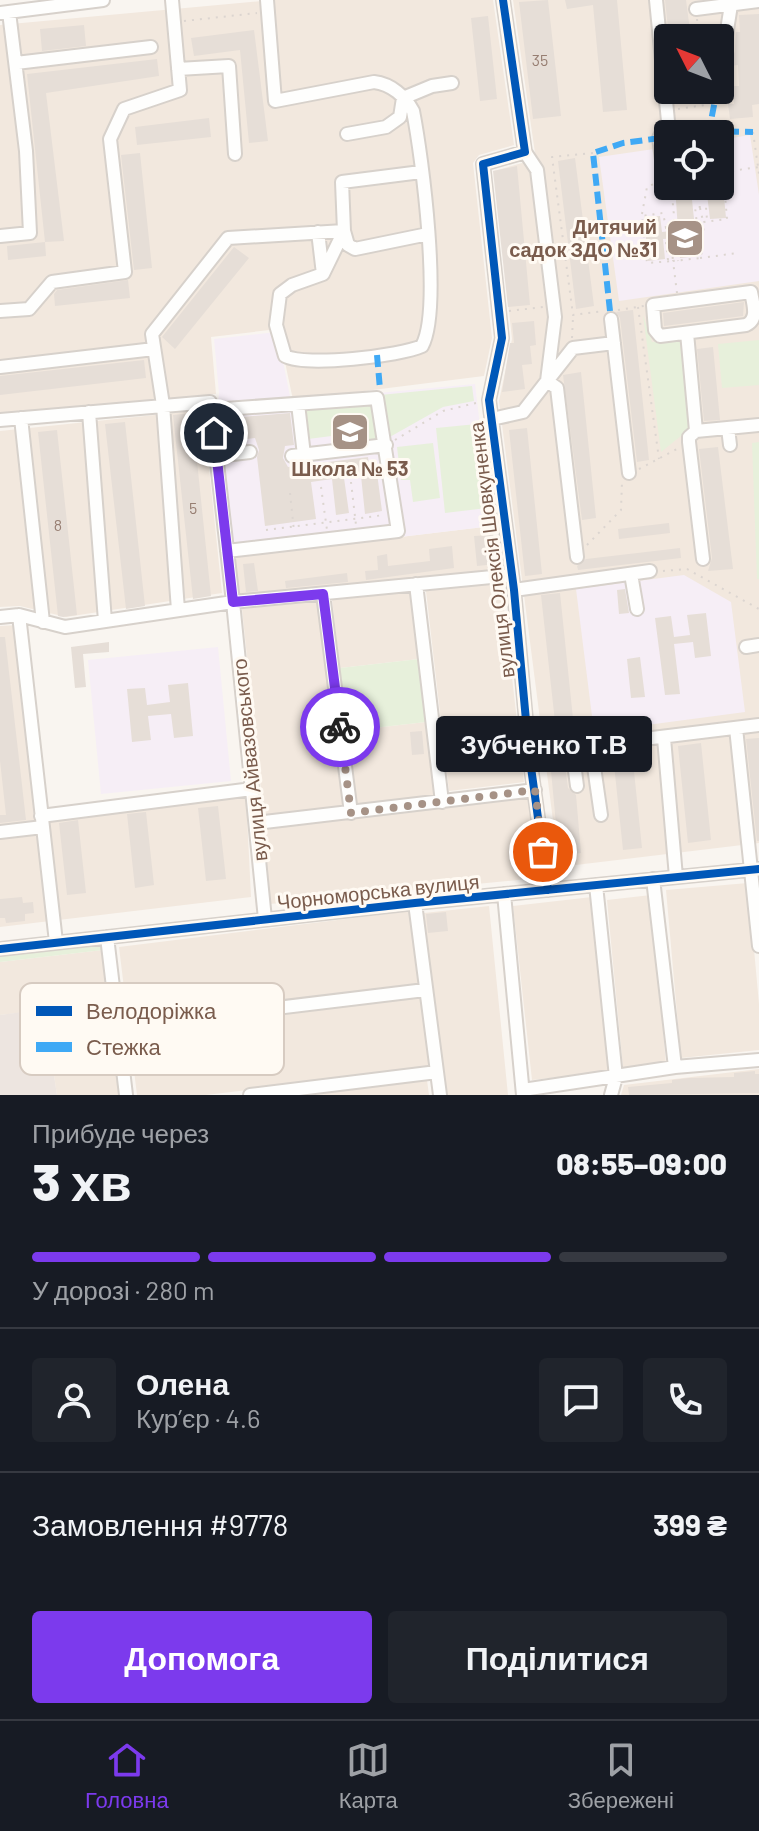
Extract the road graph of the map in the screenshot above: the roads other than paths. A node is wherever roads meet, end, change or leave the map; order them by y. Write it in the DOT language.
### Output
graph roads {
  1 [pos="103,0"];
  2 [pos="172,0"];
  3 [pos="503,0"];
  4 [pos="656,0"];
  5 [pos="267,1"];
  6 [pos="759,1"];
  7 [pos="731,5"];
  8 [pos="696,9"];
  9 [pos="5,13"];
  10 [pos="728,24"];
  11 [pos="151,47"];
  12 [pos="16,63"];
  13 [pos="178,69"];
  14 [pos="452,83"];
  15 [pos="403,98"];
  16 [pos="668,120"];
  17 [pos="347,134"];
  18 [pos="525,152"];
  19 [pos="235,154"];
  20 [pos="421,172"];
  21 [pos="344,231"];
  22 [pos="318,232"];
  23 [pos="428,234"];
  24 [pos="0,236"];
  25 [pos="351,248"];
  26 [pos="336,250"];
  27 [pos="323,274"];
  28 [pos="0,311"];
  29 [pos="611,319"];
  30 [pos="687,333"];
  31 [pos="614,343"];
  32 [pos="154,349"];
  33 [pos="0,367"];
  34 [pos="547,381"];
  35 [pos="298,404"];
  36 [pos="163,405"];
  37 [pos="210,406"];
  38 [pos="89,412"];
  39 [pos="21,418"];
  40 [pos="492,419"];
  41 [pos="0,420"];
  42 [pos="759,425"];
  43 [pos="728,428"];
  44 [pos="693,436"];
  45 [pos="386,445"];
  46 [pos="730,445"];
  47 [pos="250,452"];
  48 [pos="216,456"];
  49 [pos="629,473"];
  50 [pos="227,551"];
  51 [pos="577,557"];
  52 [pos="703,559"];
  53 [pos="650,571"];
  54 [pos="631,574"];
  55 [pos="512,575"];
  56 [pos="416,584"];
  57 [pos="514,590"];
  58 [pos="323,594"];
  59 [pos="233,602"];
  60 [pos="637,609"];
  61 [pos="178,610"];
  62 [pos="19,615"];
  63 [pos="0,617"];
  64 [pos="105,621"];
  65 [pos="43,622"];
  66 [pos="759,725"];
  67 [pos="736,728"];
  68 [pos="664,738"];
  69 [pos="591,746"];
  70 [pos="572,748"];
  71 [pos="529,753"];
  72 [pos="577,786"];
  73 [pos="252,789"];
  74 [pos="535,790"];
  75 [pos="442,802"];
  76 [pos="351,813"];
  77 [pos="601,815"];
  78 [pos="42,821"];
  79 [pos="256,823"];
  80 [pos="0,832"];
  81 [pos="755,870"];
  82 [pos="676,877"];
  83 [pos="653,879"];
  84 [pos="596,885"];
  85 [pos="548,890"];
  86 [pos="504,894"];
  87 [pos="415,903"];
  88 [pos="265,919"];
  89 [pos="107,937"];
  90 [pos="56,942"];
  91 [pos="759,946"];
  92 [pos="0,949"];
  93 [pos="113,983"];
  94 [pos="425,990"];
  95 [pos="284,1007"];
  96 [pos="759,1060"];
  97 [pos="675,1067"];
  98 [pos="437,1072"];
  99 [pos="124,1075"];
  100 [pos="616,1077"];
  101 [pos="523,1092"];
  102 [pos="126,1095"];
  103 [pos="250,1095"];
  104 [pos="440,1095"];
  105 [pos="611,1095"];
  1 -- 9 [label="street"];
  2 -- 13 [label="street"];
  3 -- 18 [label="street"];
  4 -- 16 [label="street"];
  5 -- 15 [label="street"];
  6 -- 7 [label="street"];
  7 -- 8 [label="street"];
  7 -- 10 [label="street"];
  9 -- 12 [label="street"];
  11 -- 12 [label="street"];
  12 -- 24 [label="street"];
  13 -- 19 [label="street"];
  13 -- 28 [label="street"];
  14 -- 15 [label="street"];
  15 -- 17 [label="street"];
  15 -- 20 [label="street"];
  18 -- 34 [label="street"];
  18 -- 40 [label="street, вулиця Олексія Шовкуненка"];
  20 -- 21 [label="street"];
  20 -- 23 [label="street"];
  21 -- 22 [label="street"];
  21 -- 25 [label="street"];
  21 -- 26 [label="street"];
  22 -- 27 [label="street"];
  22 -- 32 [label="street"];
  23 -- 25 [label="street"];
  23 -- 27 [label="street"];
  25 -- 26 [label="street"];
  26 -- 27 [label="street"];
  29 -- 31 [label="street"];
  30 -- 30 [label="street"];
  30 -- 44 [label="street"];
  31 -- 34 [label="street"];
  31 -- 49 [label="street"];
  32 -- 33 [label="street"];
  32 -- 36 [label="street"];
  34 -- 40 [label="street"];
  34 -- 51 [label="street"];
  35 -- 37 [label="street"];
  35 -- 45 [label="street"];
  35 -- 45 [label="street"];
  36 -- 37 [label="street"];
  36 -- 38 [label="street"];
  36 -- 61 [label="street"];
  37 -- 48 [label="street, вулиця Айвазовського"];
  38 -- 39 [label="street"];
  38 -- 64 [label="street"];
  39 -- 41 [label="street"];
  39 -- 65 [label="street"];
  40 -- 55 [label="street, вулиця Олексія Шовкуненка"];
  42 -- 43 [label="street"];
  43 -- 44 [label="street"];
  43 -- 46 [label="street"];
  44 -- 52 [label="street"];
  45 -- 50 [label="street"];
  47 -- 48 [label="street"];
  48 -- 50 [label="street, вулиця Айвазовського"];
  50 -- 59 [label="street, вулиця Айвазовського"];
  53 -- 54 [label="street"];
  54 -- 57 [label="street"];
  54 -- 60 [label="street"];
  55 -- 56 [label="street"];
  55 -- 57 [label="street, вулиця Олексія Шовкуненка"];
  56 -- 58 [label="street"];
  56 -- 75 [label="street"];
  57 -- 71 [label="street, вулиця Олексія Шовкуненка"];
  58 -- 59 [label="street"];
  58 -- 76 [label="street"];
  59 -- 61 [label="street"];
  59 -- 73 [label="street, вулиця Айвазовського"];
  61 -- 64 [label="street"];
  62 -- 63 [label="street"];
  62 -- 65 [label="street"];
  62 -- 78 [label="street"];
  64 -- 65 [label="street"];
  66 -- 67 [label="street"];
  67 -- 68 [label="street"];
  67 -- 81 [label="street"];
  68 -- 69 [label="street"];
  68 -- 82 [label="street"];
  69 -- 70 [label="street"];
  69 -- 77 [label="street"];
  70 -- 71 [label="street"];
  70 -- 72 [label="street"];
  71 -- 74 [label="street, вулиця Олексія Шовкуненка"];
  73 -- 78 [label="street"];
  73 -- 79 [label="street, вулиця Айвазовського"];
  74 -- 75 [label="street"];
  74 -- 85 [label="street, вулиця Олексія Шовкуненка"];
  75 -- 76 [label="street"];
  76 -- 79 [label="street"];
  78 -- 80 [label="street"];
  78 -- 90 [label="street"];
  79 -- 88 [label="street, вулиця Айвазовського"];
  81 -- 82 [label="street, Чорноморська вулиця"];
  81 -- 91 [label="street"];
  82 -- 83 [label="street, Чорноморська вулиця"];
  83 -- 84 [label="street, Чорноморська вулиця"];
  83 -- 97 [label="street"];
  84 -- 85 [label="street, Чорноморська вулиця"];
  84 -- 100 [label="street"];
  85 -- 86 [label="street, Чорноморська вулиця"];
  86 -- 87 [label="street, Чорноморська вулиця"];
  86 -- 101 [label="street"];
  87 -- 88 [label="street, Чорноморська вулиця"];
  87 -- 94 [label="street"];
  88 -- 89 [label="street, Чорноморська вулиця"];
  89 -- 90 [label="street, Чорноморська вулиця"];
  89 -- 93 [label="street"];
  90 -- 92 [label="street, Чорноморська вулиця"];
  94 -- 95 [label="street"];
  94 -- 98 [label="street"];
  96 -- 97 [label="street"];
  97 -- 100 [label="street"];
  98 -- 103 [label="street"];
  98 -- 104 [label="street"];
  99 -- 102 [label="street"];
  100 -- 101 [label="street"];
  100 -- 105 [label="street"];
}
